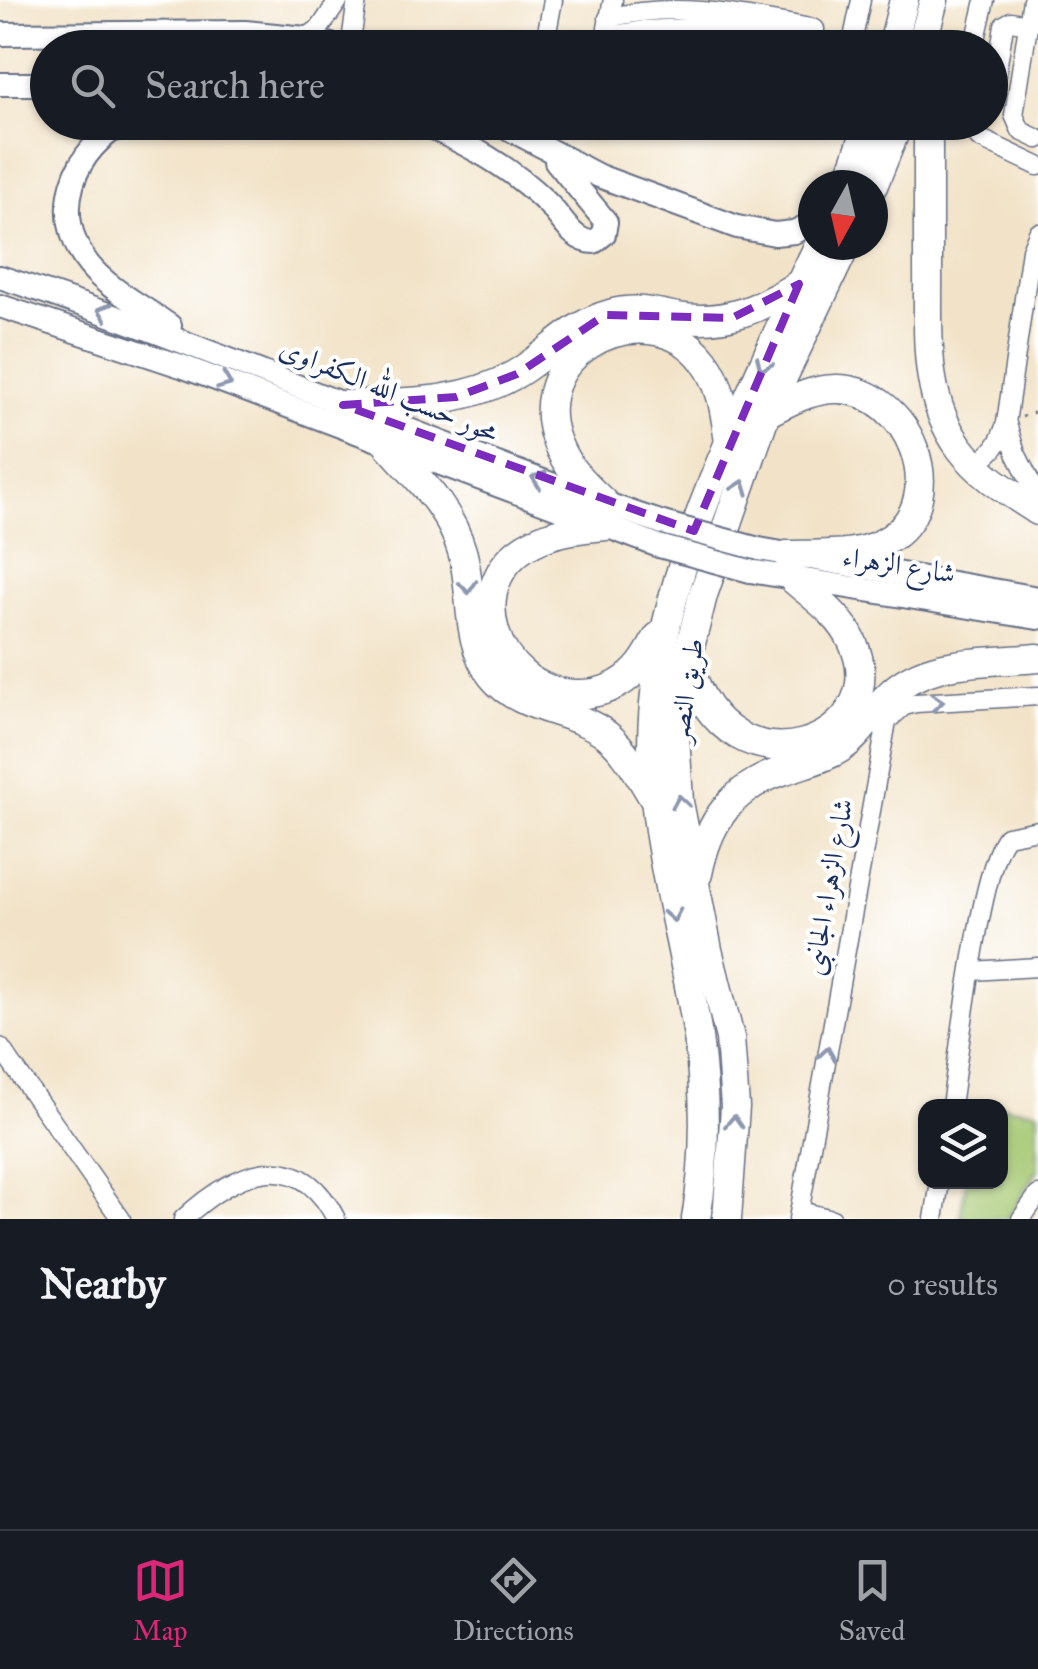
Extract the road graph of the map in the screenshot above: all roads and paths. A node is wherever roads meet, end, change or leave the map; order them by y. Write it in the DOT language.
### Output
graph roads {
  1 [pos="338,0"];
  2 [pos="357,0"];
  3 [pos="553,0"];
  4 [pos="770,0"];
  5 [pos="862,0"];
  6 [pos="904,0"];
  7 [pos="934,0"];
  8 [pos="984,0"];
  9 [pos="1032,0"];
  10 [pos="619,8"];
  11 [pos="757,21"];
  12 [pos="1028,24"];
  13 [pos="317,30"];
  14 [pos="350,30"];
  15 [pos="547,30"];
  16 [pos="668,30"];
  17 [pos="792,30"];
  18 [pos="855,30"];
  19 [pos="894,30"];
  20 [pos="926,30"];
  21 [pos="978,30"];
  22 [pos="1003,30"];
  23 [pos="0,34"];
  24 [pos="30,34"];
  25 [pos="0,84"];
  26 [pos="30,84"];
  27 [pos="1038,139"];
  28 [pos="99,140"];
  29 [pos="454,140"];
  30 [pos="535,140"];
  31 [pos="862,140"];
  32 [pos="892,140"];
  33 [pos="933,140"];
  34 [pos="983,140"];
  35 [pos="548,152"];
  36 [pos="1038,166"];
  37 [pos="851,170"];
  38 [pos="880,170"];
  39 [pos="798,230"];
  40 [pos="1038,232"];
  41 [pos="811,260"];
  42 [pos="839,260"];
  43 [pos="0,277"];
  44 [pos="799,284"];
  45 [pos="0,306"];
  46 [pos="202,348"];
  47 [pos="343,405"];
  48 [pos="766,413"];
  49 [pos="1006,424"];
  50 [pos="729,442"];
  51 [pos="388,445"];
  52 [pos="974,464"];
  53 [pos="1038,497"];
  54 [pos="1038,511"];
  55 [pos="606,515"];
  56 [pos="661,534"];
  57 [pos="759,549"];
  58 [pos="791,567"];
  59 [pos="750,571"];
  60 [pos="1038,598"];
  61 [pos="1038,618"];
  62 [pos="664,627"];
  63 [pos="1038,658"];
  64 [pos="687,659"];
  65 [pos="1038,696"];
  66 [pos="656,802"];
  67 [pos="1038,830"];
  68 [pos="696,886"];
  69 [pos="1038,967"];
  70 [pos="972,971"];
  71 [pos="0,1047"];
  72 [pos="952,1099"];
  73 [pos="939,1189"];
  74 [pos="1038,1195"];
  75 [pos="799,1215"];
  76 [pos="121,1219"];
  77 [pos="182,1219"];
  78 [pos="336,1219"];
  79 [pos="696,1219"];
  80 [pos="727,1219"];
  81 [pos="832,1219"];
  82 [pos="934,1219"];
  83 [pos="1022,1219"];
  1 -- 13 [label="street"];
  2 -- 14 [label="street"];
  3 -- 15 [label="street"];
  4 -- 11 [label="street"];
  5 -- 18 [label="street"];
  6 -- 19 [label="highway"];
  7 -- 20 [label="highway"];
  8 -- 21 [label="street"];
  9 -- 12 [label="street"];
  10 -- 11 [label="street"];
  11 -- 16 [label="street"];
  11 -- 17 [label="street"];
  12 -- 22 [label="street"];
  12 -- 27 [label="street"];
  23 -- 24 [label="main road"];
  25 -- 26 [label="main road"];
  28 -- 46 [label="main road"];
  29 -- 35 [label="main road"];
  30 -- 35 [label="main road"];
  31 -- 37 [label="highway"];
  32 -- 38 [label="highway"];
  33 -- 52 [label="highway"];
  34 -- 36 [label="street"];
  35 -- 39 [label="main road"];
  40 -- 49 [label="street"];
  41 -- 44 [label="highway, طريق النصر"];
  42 -- 48 [label="highway, طريق النصر"];
  46 -- 43 [label="main road, محور حسب الله الكفراوى, one-way"];
  44 -- 47 [label="highway"];
  44 -- 50 [label="highway, طريق النصر, one-way"];
  45 -- 51 [label="main road, محور حسب الله الكفراوى, one-way"];
  46 -- 47 [label="main road, محور حسب الله الكفراوى"];
  55 -- 47 [label="main road, محور حسب الله الكفراوى, one-way"];
  48 -- 58 [label="highway"];
  64 -- 48 [label="highway, طريق النصر, one-way"];
  49 -- 52 [label="street"];
  49 -- 53 [label="street"];
  50 -- 55 [label="highway"];
  50 -- 62 [label="highway, طريق النصر"];
  51 -- 55 [label="main road, محور حسب الله الكفراوى"];
  51 -- 66 [label="highway, one-way"];
  52 -- 54 [label="highway"];
  55 -- 56 [label="main road, محور حسب الله الكفراوى"];
  55 -- 62 [label="highway"];
  56 -- 57 [label="main road, محور حسب الله الكفراوى, bridge"];
  56 -- 59 [label="main road, محور حسب الله الكفراوى, bridge"];
  57 -- 58 [label="main road, شارع الزهراء"];
  58 -- 59 [label="main road, شارع الزهراء"];
  58 -- 60 [label="main road, شارع الزهراء"];
  58 -- 61 [label="main road, شارع الزهراء"];
  58 -- 64 [label="highway"];
  62 -- 66 [label="highway, طريق النصر"];
  63 -- 68 [label="highway"];
  68 -- 64 [label="highway, طريق النصر, one-way"];
  75 -- 65 [label="street, شارع الزهراء الجانبى, one-way"];
  66 -- 79 [label="highway, طريق النصر, one-way"];
  67 -- 70 [label="street"];
  80 -- 68 [label="highway, طريق النصر, one-way"];
  69 -- 70 [label="street"];
  70 -- 72 [label="street"];
  71 -- 76 [label="street"];
  73 -- 82 [label="street"];
  74 -- 83 [label="street"];
  75 -- 81 [label="street"];
  77 -- 78 [label="street"];
}
